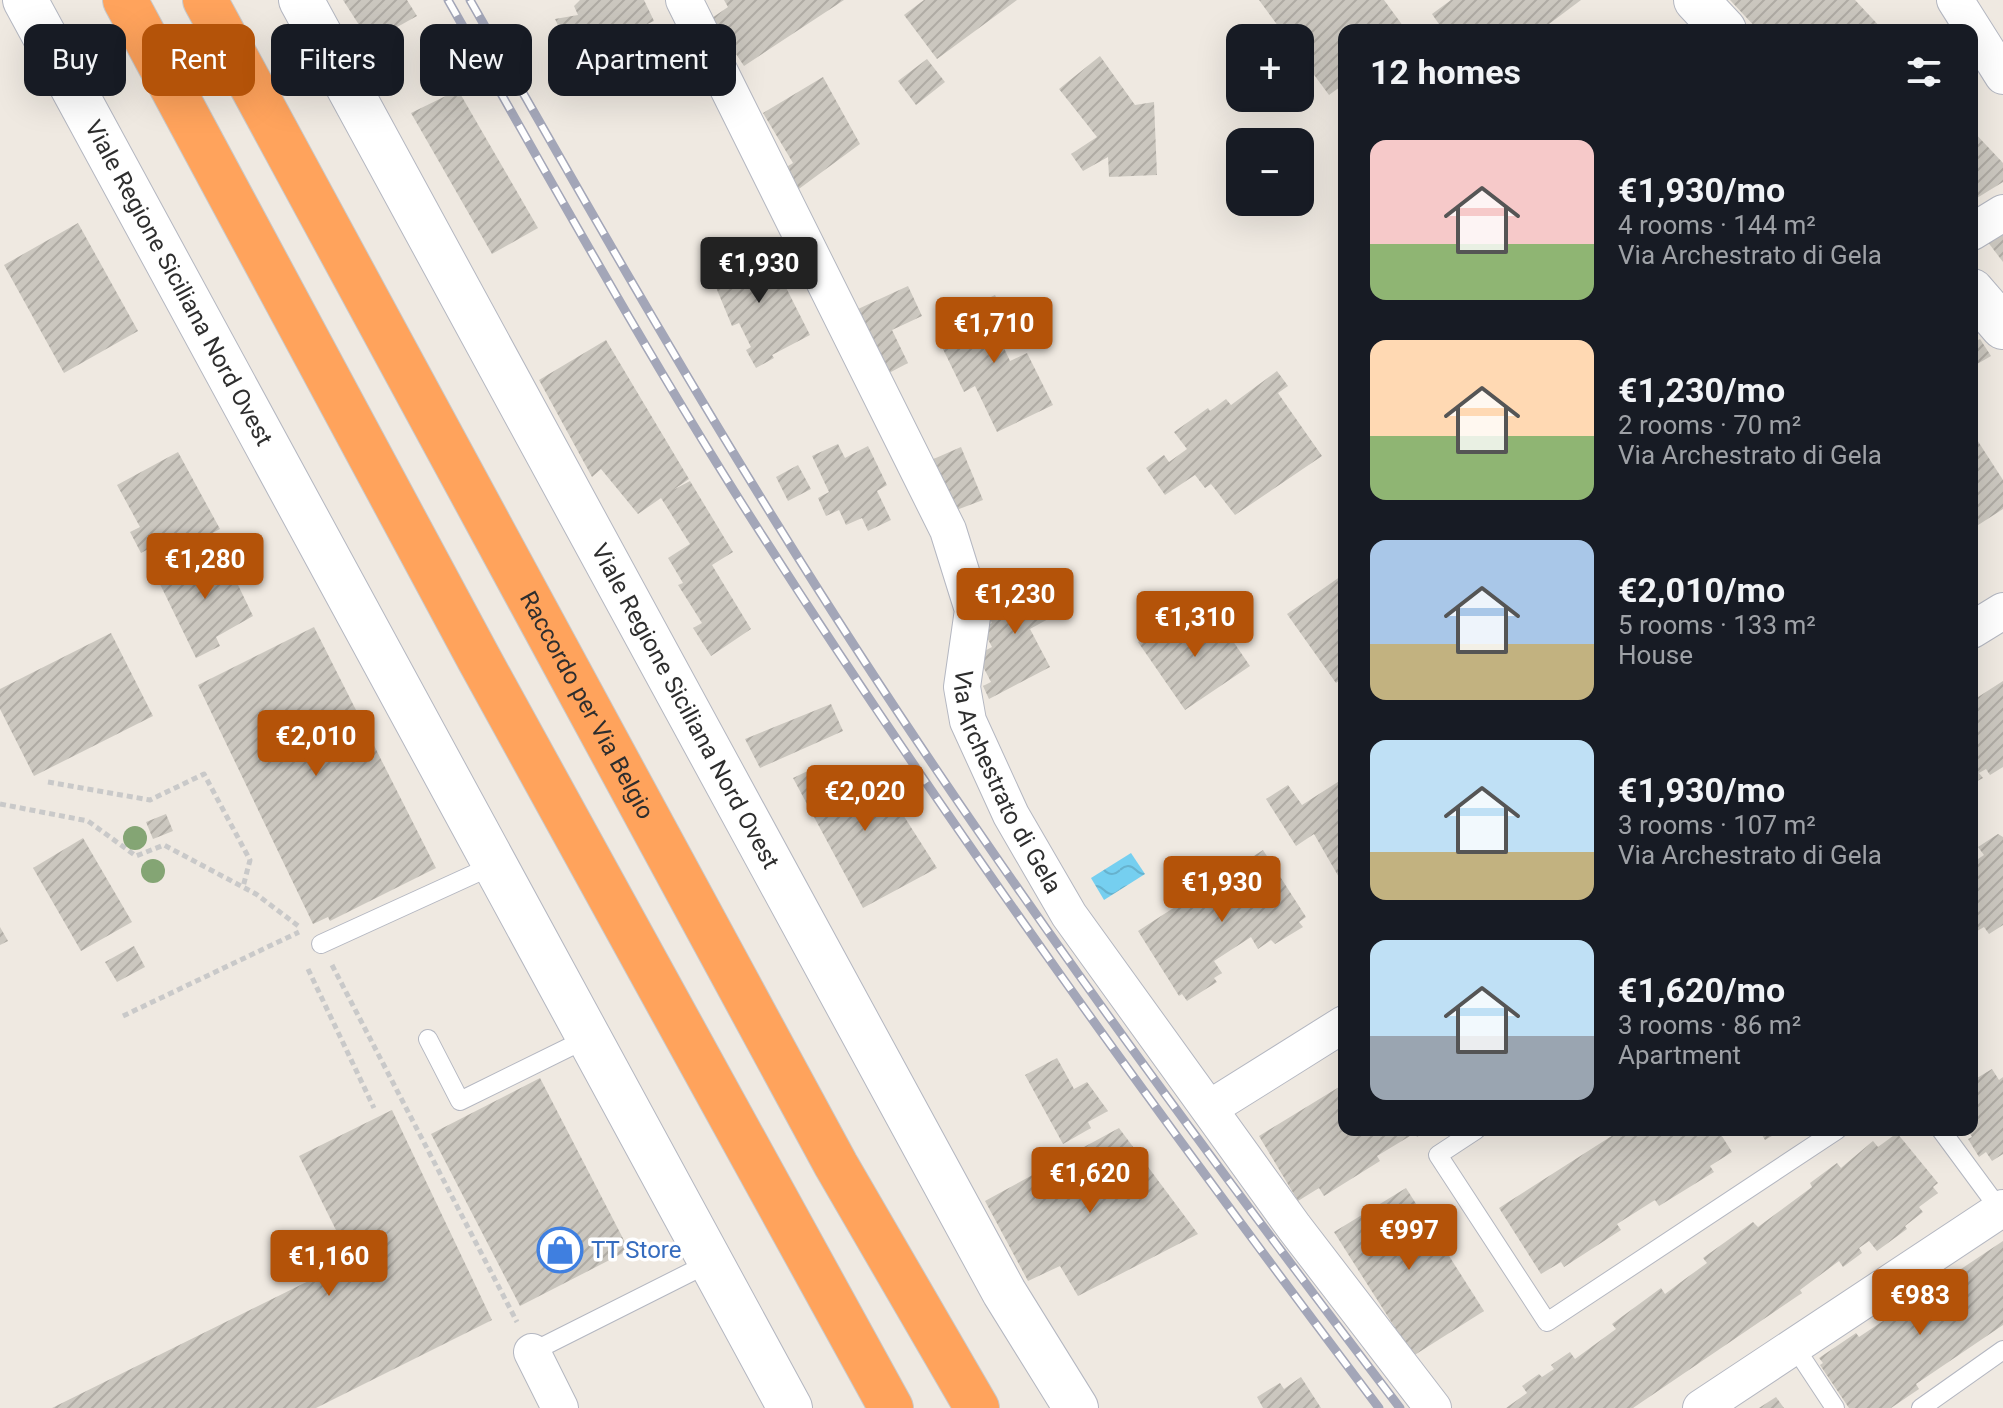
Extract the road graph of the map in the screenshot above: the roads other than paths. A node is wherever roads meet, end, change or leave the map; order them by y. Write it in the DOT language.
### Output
graph roads {
  1 [pos="25,0"];
  2 [pos="125,0"];
  3 [pos="205,0"];
  4 [pos="301,0"];
  5 [pos="684,0"];
  6 [pos="1696,0"];
  7 [pos="1955,0"];
  8 [pos="1718,24"];
  9 [pos="1970,24"];
  10 [pos="1978,36"];
  11 [pos="2003,76"];
  12 [pos="2003,213"];
  13 [pos="1978,228"];
  14 [pos="1978,298"];
  15 [pos="2003,327"];
  16 [pos="2003,611"];
  17 [pos="1978,626"];
  18 [pos="494,865"];
  19 [pos="321,944"];
  20 [pos="1338,1028"];
  21 [pos="588,1038"];
  22 [pos="428,1039"];
  23 [pos="1210,1108"];
  24 [pos="1467,1136"];
  25 [pos="1828,1136"];
  26 [pos="1946,1136"];
  27 [pos="2002,1209"];
  28 [pos="709,1263"];
  29 [pos="1794,1346"];
  30 [pos="2003,1350"];
  31 [pos="532,1352"];
  32 [pos="560,1408"];
  33 [pos="790,1408"];
  34 [pos="891,1408"];
  35 [pos="977,1408"];
  36 [pos="1076,1408"];
  37 [pos="1433,1408"];
  38 [pos="1701,1408"];
  39 [pos="1835,1408"];
  40 [pos="1921,1408"];
  1 -- 18 [label="street, Viale Regione Siciliana Nord Ovest"];
  2 -- 34 [label="highway"];
  3 -- 35 [label="highway, Raccordo per Via Belgio"];
  4 -- 36 [label="street, Viale Regione Siciliana Nord Ovest"];
  5 -- 23 [label="street, Via Archestrato di Gela"];
  6 -- 8 [label="street"];
  7 -- 9 [label="street"];
  10 -- 11 [label="street"];
  12 -- 13 [label="street"];
  14 -- 15 [label="street"];
  16 -- 17 [label="street"];
  18 -- 19 [label="lane"];
  18 -- 21 [label="street, Viale Regione Siciliana Nord Ovest"];
  20 -- 23 [label="street"];
  21 -- 22 [label="lane"];
  21 -- 28 [label="street, Viale Regione Siciliana Nord Ovest"];
  23 -- 37 [label="street, Via Archestrato di Gela"];
  24 -- 25 [label="lane"];
  26 -- 27 [label="lane"];
  27 -- 29 [label="street"];
  28 -- 31 [label="lane"];
  28 -- 33 [label="street, Viale Regione Siciliana Nord Ovest"];
  29 -- 38 [label="street"];
  29 -- 39 [label="lane"];
  30 -- 40 [label="lane"];
  31 -- 32 [label="street"];
}
